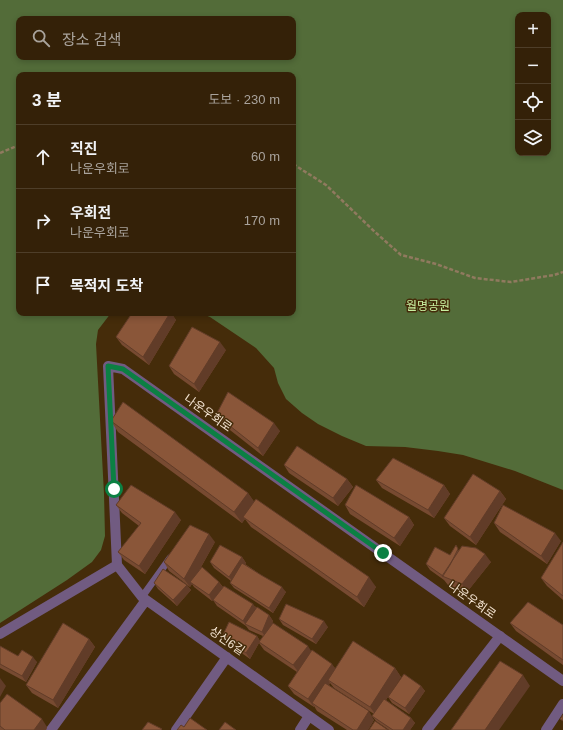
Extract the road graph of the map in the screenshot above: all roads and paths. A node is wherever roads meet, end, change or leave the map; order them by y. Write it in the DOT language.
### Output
graph roads {
  1 [pos="16,146"];
  2 [pos="0,152"];
  3 [pos="296,166"];
  4 [pos="563,272"];
  5 [pos="176,549"];
  6 [pos="117,565"];
  7 [pos="144,598"];
  8 [pos="0,634"];
  9 [pos="500,636"];
  10 [pos="227,657"];
  11 [pos="563,680"];
  12 [pos="563,704"];
  13 [pos="310,716"];
  14 [pos="51,730"];
  15 [pos="176,730"];
  16 [pos="300,730"];
  17 [pos="329,730"];
  18 [pos="427,730"];
  19 [pos="546,730"];
  1 -- 2 [label="path"];
  3 -- 4 [label="path"];
  5 -- 7 [label="lane"];
  6 -- 7 [label="street, 상신6길"];
  6 -- 8 [label="street"];
  6 -- 9 [label="street, 나운우회로"];
  7 -- 10 [label="street, 상신6길"];
  7 -- 14 [label="street"];
  9 -- 11 [label="street, 나운우회로"];
  9 -- 18 [label="street"];
  10 -- 13 [label="street, 상신6길"];
  10 -- 15 [label="street"];
  12 -- 19 [label="street"];
  13 -- 16 [label="street"];
  13 -- 17 [label="street, 상신6길"];
}
